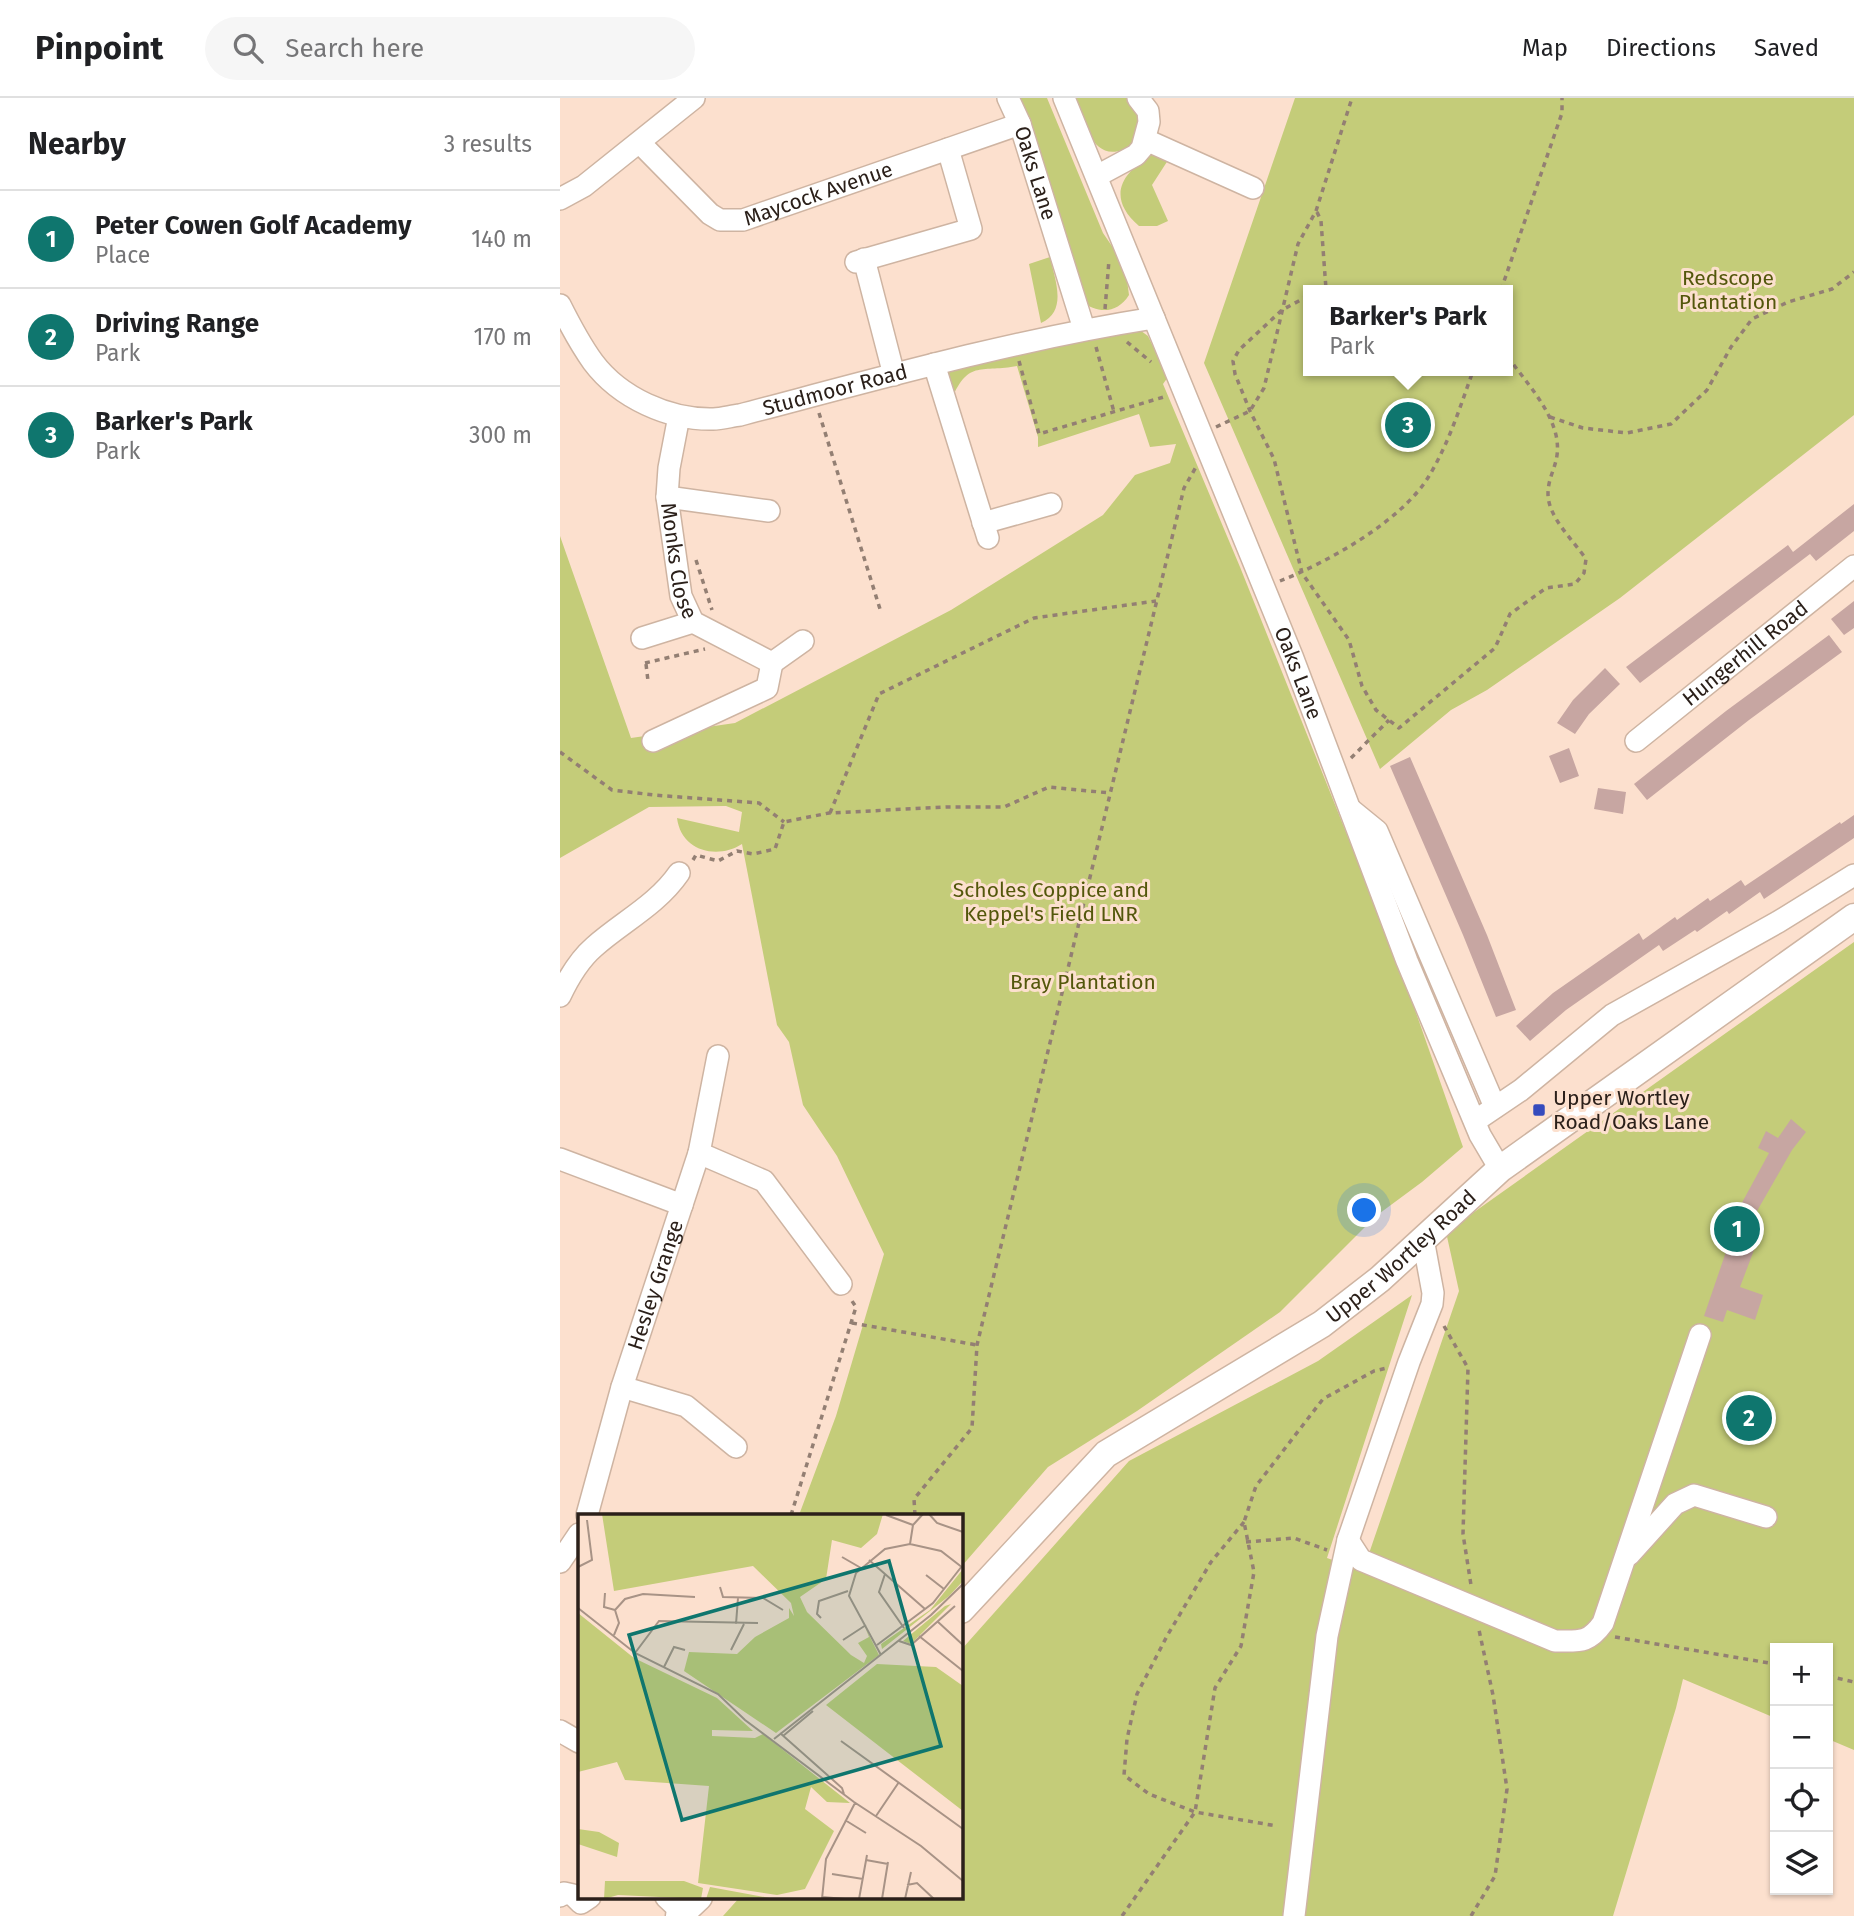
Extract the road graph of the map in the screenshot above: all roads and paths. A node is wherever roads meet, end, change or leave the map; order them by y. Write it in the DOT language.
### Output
graph roads {
  1 [pos="694,98"];
  2 [pos="1008,98"];
  3 [pos="1064,98"];
  4 [pos="1138,98"];
  5 [pos="1352,98"];
  6 [pos="1562,98"];
  7 [pos="1020,124"];
  8 [pos="1146,140"];
  9 [pos="640,143"];
  10 [pos="948,149"];
  11 [pos="1097,176"];
  12 [pos="1253,188"];
  13 [pos="560,200"];
  14 [pos="1316,211"];
  15 [pos="1122,237"];
  16 [pos="1854,272"];
  17 [pos="1326,285"];
  18 [pos="1503,285"];
  19 [pos="1303,299"];
  20 [pos="560,305"];
  21 [pos="1282,310"];
  22 [pos="1154,318"];
  23 [pos="1094,327"];
  24 [pos="1014,345"];
  25 [pos="934,364"];
  26 [pos="1513,364"];
  27 [pos="1158,369"];
  28 [pos="894,375"];
  29 [pos="1471,376"];
  30 [pos="1184,391"];
  31 [pos="814,396"];
  32 [pos="1250,411"];
  33 [pos="1114,412"];
  34 [pos="679,416"];
  35 [pos="1550,416"];
  36 [pos="1204,440"];
  37 [pos="667,497"];
  38 [pos="1051,504"];
  39 [pos="769,511"];
  40 [pos="696,560"];
  41 [pos="1854,566"];
  42 [pos="1303,573"];
  43 [pos="1156,601"];
  44 [pos="880,609"];
  45 [pos="693,622"];
  46 [pos="642,638"];
  47 [pos="727,638"];
  48 [pos="803,641"];
  49 [pos="645,663"];
  50 [pos="772,663"];
  51 [pos="648,681"];
  52 [pos="1389,720"];
  53 [pos="653,741"];
  54 [pos="1636,741"];
  55 [pos="560,752"];
  56 [pos="1335,772"];
  57 [pos="1110,793"];
  58 [pos="1348,808"];
  59 [pos="829,813"];
  60 [pos="784,822"];
  61 [pos="679,873"];
  62 [pos="1854,875"];
  63 [pos="1854,917"];
  64 [pos="560,996"];
  65 [pos="718,1056"];
  66 [pos="1495,1107"];
  67 [pos="1475,1121"];
  68 [pos="699,1153"];
  69 [pos="560,1159"];
  70 [pos="1500,1169"];
  71 [pos="681,1205"];
  72 [pos="1423,1239"];
  73 [pos="841,1284"];
  74 [pos="851,1323"];
  75 [pos="1700,1335"];
  76 [pos="977,1345"];
  77 [pos="1409,1362"];
  78 [pos="622,1387"];
  79 [pos="736,1447"];
  80 [pos="587,1514"];
  81 [pos="791,1514"];
  82 [pos="915,1514"];
  83 [pos="1766,1517"];
  84 [pos="1244,1522"];
  85 [pos="578,1535"];
  86 [pos="1246,1542"];
  87 [pos="1347,1548"];
  88 [pos="560,1562"];
  89 [pos="1623,1562"];
  90 [pos="962,1609"];
  91 [pos="1595,1634"];
  92 [pos="1770,1663"];
  93 [pos="1833,1677"];
  94 [pos="1854,1682"];
  95 [pos="560,1731"];
  96 [pos="578,1741"];
  97 [pos="1195,1812"];
  98 [pos="1277,1826"];
  99 [pos="560,1896"];
  100 [pos="588,1898"];
  101 [pos="1122,1916"];
  102 [pos="1294,1916"];
  1 -- 9 [label="street"];
  2 -- 7 [label="street, Oaks Lane"];
  3 -- 11 [label="street, Oaks Lane"];
  4 -- 8 [label="street"];
  5 -- 14 [label="path"];
  6 -- 18 [label="path"];
  7 -- 10 [label="street, Maycock Avenue"];
  7 -- 23 [label="street, Oaks Lane"];
  8 -- 11 [label="street"];
  8 -- 12 [label="street"];
  9 -- 10 [label="street, Maycock Avenue"];
  9 -- 13 [label="street"];
  10 -- 28 [label="street"];
  11 -- 15 [label="street, Oaks Lane"];
  14 -- 17 [label="path"];
  14 -- 21 [label="path"];
  15 -- 22 [label="street, Oaks Lane"];
  15 -- 23 [label="path"];
  16 -- 35 [label="path"];
  19 -- 21 [label="path"];
  20 -- 34 [label="street, Studmoor Road"];
  21 -- 32 [label="path"];
  21 -- 32 [label="path"];
  22 -- 23 [label="street, Studmoor Road"];
  22 -- 30 [label="street, Oaks Lane"];
  23 -- 24 [label="street, Studmoor Road"];
  23 -- 27 [label="path"];
  23 -- 33 [label="path"];
  24 -- 25 [label="street, Studmoor Road"];
  24 -- 33 [label="path"];
  25 -- 28 [label="street, Studmoor Road"];
  25 -- 38 [label="street"];
  26 -- 35 [label="path"];
  28 -- 31 [label="street, Studmoor Road"];
  29 -- 42 [label="path"];
  30 -- 33 [label="path"];
  30 -- 36 [label="street, Oaks Lane"];
  31 -- 34 [label="street, Studmoor Road"];
  31 -- 44 [label="path"];
  32 -- 36 [label="path"];
  32 -- 42 [label="path"];
  34 -- 37 [label="street, Monks Close"];
  35 -- 52 [label="path"];
  36 -- 43 [label="path"];
  36 -- 56 [label="street, Oaks Lane"];
  37 -- 39 [label="street"];
  37 -- 45 [label="street, Monks Close"];
  40 -- 47 [label="path"];
  41 -- 54 [label="street, Hungerhill Road"];
  42 -- 52 [label="path"];
  43 -- 57 [label="path"];
  43 -- 59 [label="path"];
  45 -- 46 [label="street"];
  45 -- 47 [label="street, Monks Close"];
  46 -- 49 [label="path"];
  47 -- 49 [label="path"];
  47 -- 50 [label="street, Monks Close"];
  48 -- 50 [label="street"];
  49 -- 51 [label="path"];
  50 -- 53 [label="street"];
  52 -- 56 [label="path"];
  55 -- 60 [label="path"];
  56 -- 58 [label="street, Oaks Lane"];
  57 -- 59 [label="path"];
  57 -- 76 [label="path"];
  58 -- 66 [label="street"];
  58 -- 67 [label="street, Oaks Lane"];
  59 -- 60 [label="path"];
  60 -- 61 [label="path"];
  61 -- 64 [label="street"];
  62 -- 66 [label="street"];
  63 -- 70 [label="main road, Upper Wortley Road"];
  65 -- 68 [label="street, Hesley Grange"];
  66 -- 67 [label="street"];
  67 -- 70 [label="street, Oaks Lane"];
  68 -- 71 [label="street, Hesley Grange"];
  68 -- 73 [label="street"];
  69 -- 71 [label="street"];
  70 -- 72 [label="main road, Upper Wortley Road"];
  71 -- 78 [label="street, Hesley Grange"];
  72 -- 77 [label="street"];
  72 -- 90 [label="main road, Upper Wortley Road"];
  73 -- 74 [label="path"];
  74 -- 76 [label="path"];
  74 -- 81 [label="path"];
  75 -- 89 [label="street"];
  76 -- 82 [label="path"];
  77 -- 84 [label="path"];
  77 -- 87 [label="street"];
  78 -- 79 [label="street"];
  78 -- 80 [label="street, Hesley Grange"];
  83 -- 89 [label="street"];
  84 -- 86 [label="path"];
  84 -- 97 [label="path"];
  85 -- 88 [label="street"];
  86 -- 87 [label="path"];
  86 -- 97 [label="path"];
  87 -- 91 [label="street"];
  87 -- 102 [label="street"];
  89 -- 91 [label="street"];
  91 -- 92 [label="path"];
  93 -- 94 [label="path"];
  95 -- 96 [label="street"];
  97 -- 98 [label="path"];
  97 -- 101 [label="path"];
  99 -- 100 [label="street"];
}
